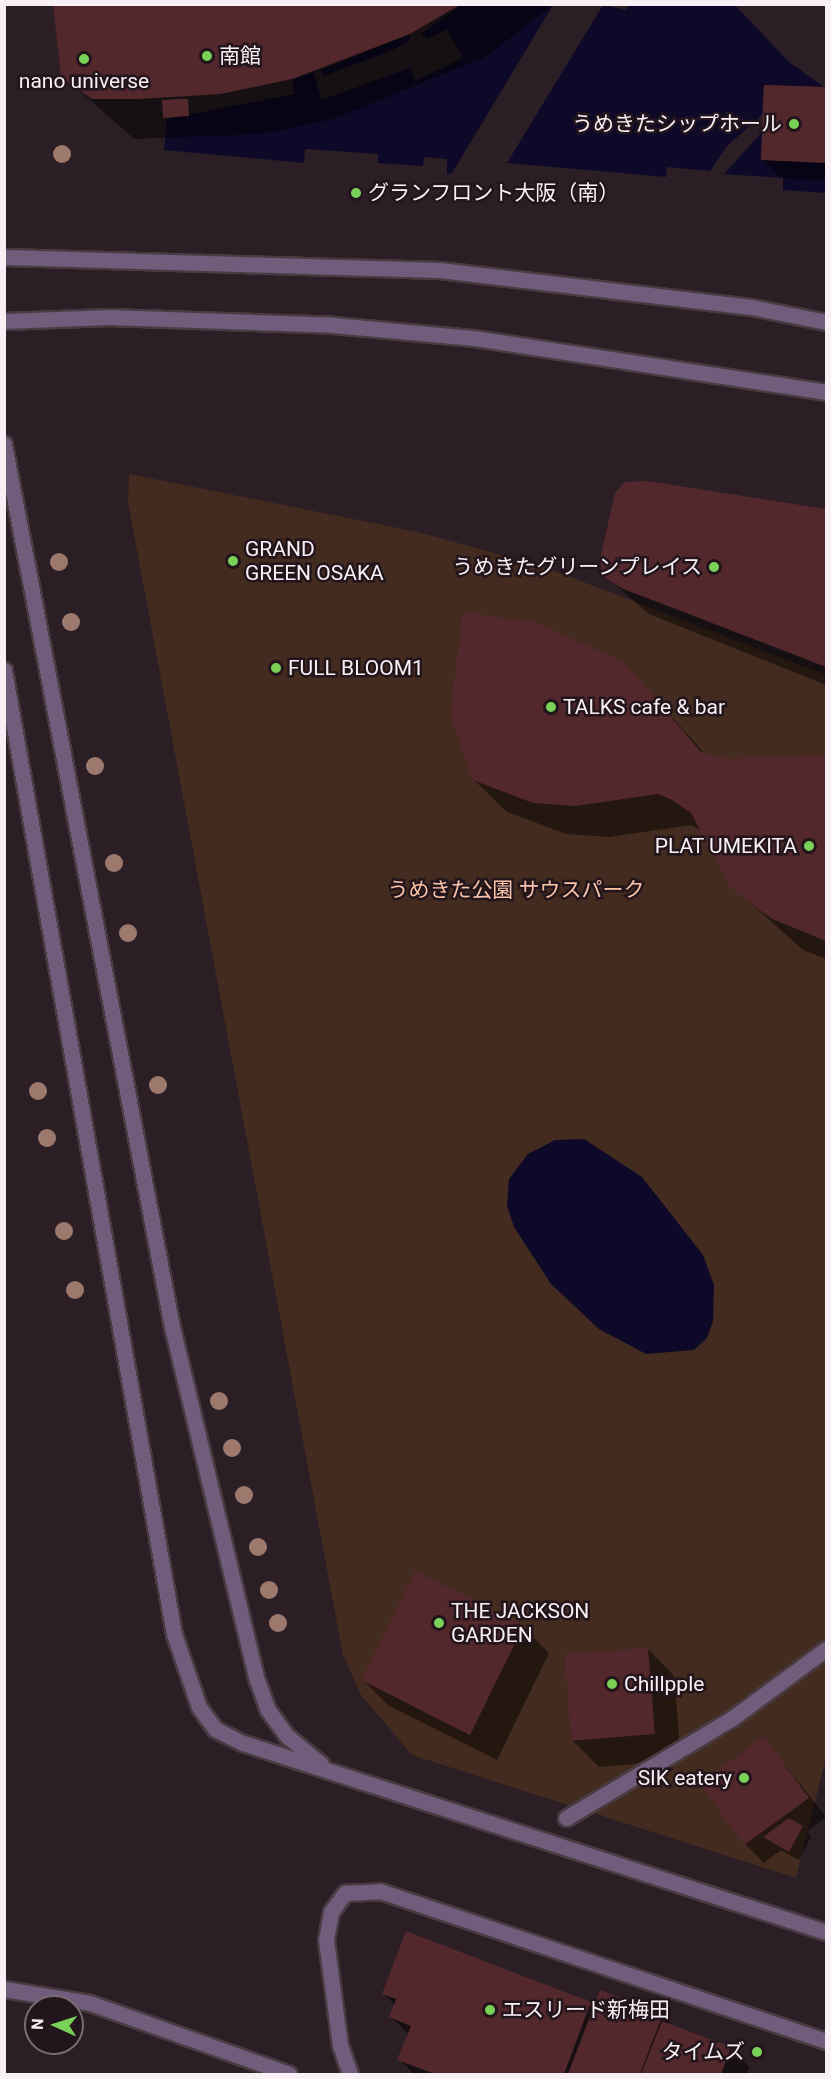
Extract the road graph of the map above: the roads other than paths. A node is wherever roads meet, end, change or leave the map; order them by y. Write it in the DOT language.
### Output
graph roads {
  1 [pos="4,257"];
  2 [pos="4,321"];
  3 [pos="826,322"];
  4 [pos="826,392"];
  5 [pos="4,444"];
  6 [pos="4,670"];
  7 [pos="826,1649"];
  8 [pos="328,1770"];
  9 [pos="566,1818"];
  10 [pos="826,1932"];
  11 [pos="4,1989"];
  12 [pos="826,2041"];
  13 [pos="290,2074"];
  14 [pos="350,2074"];
  1 -- 3 [label="street"];
  2 -- 4 [label="street"];
  5 -- 8 [label="street"];
  6 -- 8 [label="street"];
  7 -- 9 [label="street"];
  8 -- 10 [label="street"];
  11 -- 13 [label="street"];
  12 -- 14 [label="street"];
}
